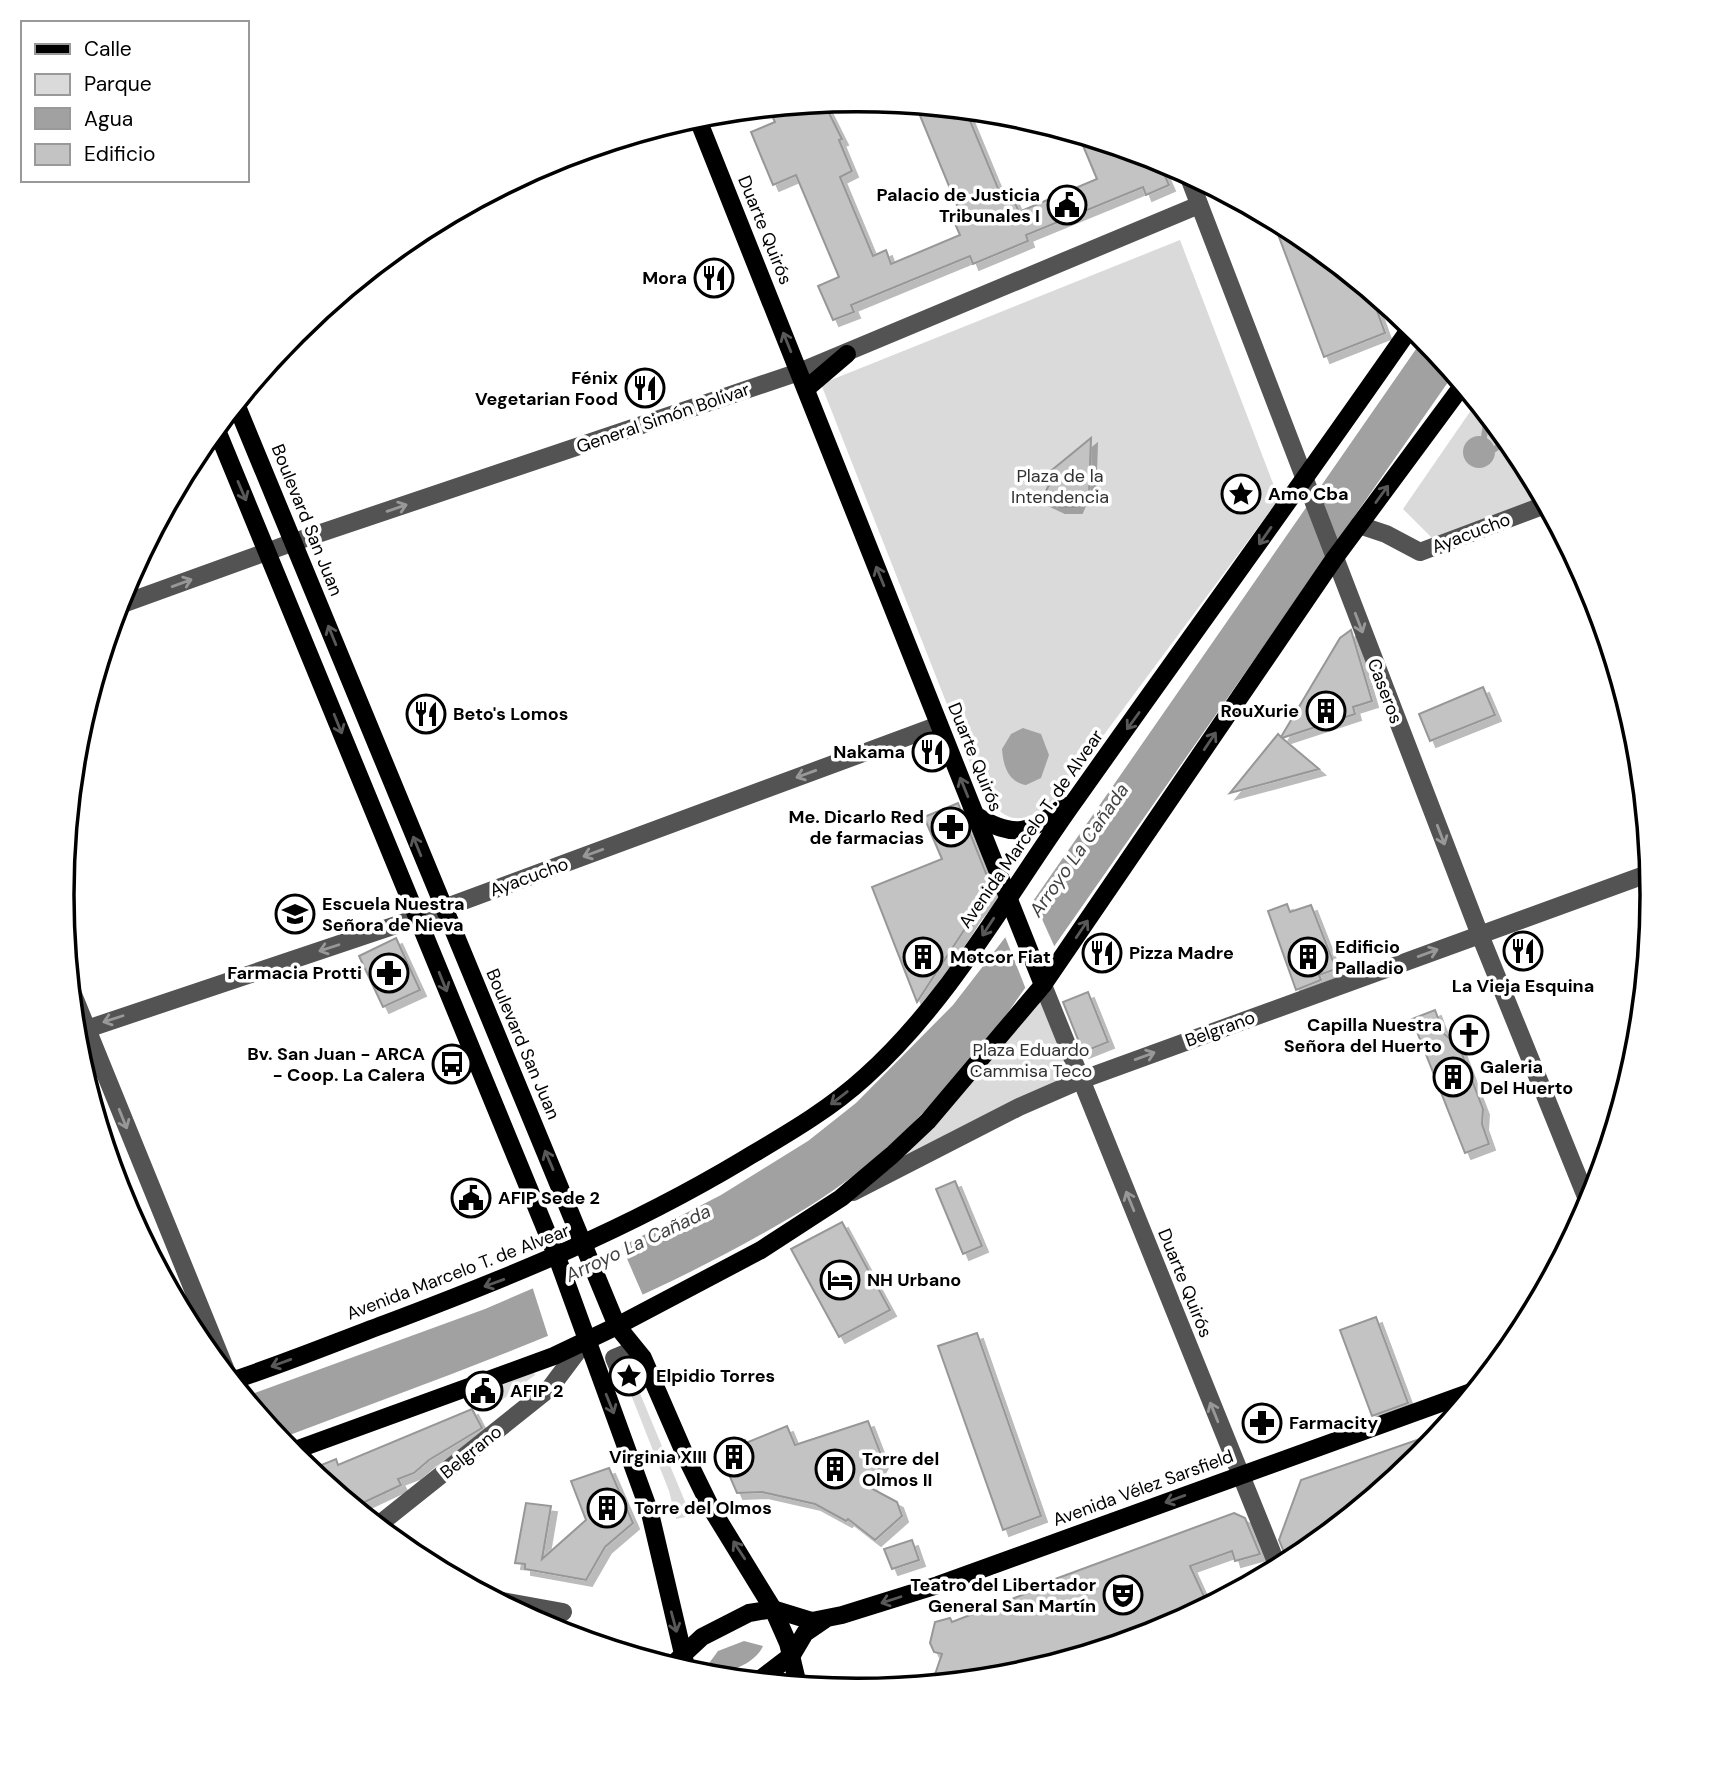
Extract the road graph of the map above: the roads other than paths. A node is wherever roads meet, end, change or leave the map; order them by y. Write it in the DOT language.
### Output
graph roads {
  1 [pos="702,129"];
  2 [pos="1193,189"];
  3 [pos="1199,205"];
  4 [pos="1404,337"];
  5 [pos="847,354"];
  6 [pos="802,381"];
  7 [pos="1457,393"];
  8 [pos="240,413"];
  9 [pos="220,439"];
  10 [pos="1304,480"];
  11 [pos="1537,508"];
  12 [pos="1359,525"];
  13 [pos="294,542"];
  14 [pos="267,552"];
  15 [pos="1334,559"];
  16 [pos="131,601"];
  17 [pos="939,725"];
  18 [pos="1078,795"];
  19 [pos="975,815"];
  20 [pos="1639,877"];
  21 [pos="1008,896"];
  22 [pos="443,909"];
  23 [pos="417,918"];
  24 [pos="1480,935"];
  25 [pos="1043,985"];
  26 [pos="85,1029"];
  27 [pos="89,1050"];
  28 [pos="1081,1080"];
  29 [pos="1583,1188"];
  30 [pos="841,1198"];
  31 [pos="585,1245"];
  32 [pos="557,1257"];
  33 [pos="617,1326"];
  34 [pos="586,1340"];
  35 [pos="216,1346"];
  36 [pos="238,1376"];
  37 [pos="1457,1397"];
  38 [pos="302,1448"];
  39 [pos="1239,1476"];
  40 [pos="384,1520"];
  41 [pos="1274,1558"];
  42 [pos="527,1606"];
  43 [pos="773,1609"];
  44 [pos="563,1612"];
  45 [pos="825,1620"];
  46 [pos="792,1654"];
  47 [pos="680,1658"];
  48 [pos="685,1659"];
  49 [pos="768,1673"];
  50 [pos="797,1676"];
  6 -- 1 [label="main road, Duarte Quirós, one-way"];
  2 -- 3 [label="street, Caseros"];
  3 -- 5 [label="street"];
  3 -- 10 [label="street, Caseros"];
  4 -- 10 [label="main road, Avenida Marcelo T. de Alvear"];
  5 -- 6 [label="main road"];
  13 -- 6 [label="street, General Simón Bolivar, one-way"];
  17 -- 6 [label="main road, Duarte Quirós, one-way"];
  12 -- 7 [label="main road, one-way"];
  8 -- 13 [label="main road, Boulevard San Juan"];
  9 -- 14 [label="main road, one-way"];
  10 -- 15 [label="street, Caseros"];
  10 -- 18 [label="main road, Avenida Marcelo T. de Alvear, one-way"];
  11 -- 12 [label="street, Ayacucho"];
  12 -- 15 [label="main road"];
  13 -- 14 [label="street, General Simón Bolivar"];
  22 -- 13 [label="main road, Boulevard San Juan, one-way"];
  16 -- 14 [label="street, General Simón Bolivar, one-way"];
  14 -- 23 [label="main road, one-way"];
  15 -- 24 [label="street, Caseros, one-way"];
  25 -- 15 [label="main road, one-way"];
  19 -- 17 [label="main road, Duarte Quirós, one-way"];
  17 -- 22 [label="street, Ayacucho, one-way"];
  18 -- 19 [label="main road"];
  18 -- 21 [label="main road, Avenida Marcelo T. de Alvear"];
  19 -- 21 [label="main road, Duarte Quirós"];
  20 -- 24 [label="street, Belgrano"];
  21 -- 25 [label="main road, Duarte Quirós"];
  21 -- 31 [label="main road, Avenida Marcelo T. de Alvear, one-way"];
  22 -- 23 [label="street, Ayacucho"];
  31 -- 22 [label="main road, Boulevard San Juan, one-way"];
  23 -- 26 [label="street, Ayacucho, one-way"];
  23 -- 32 [label="main road, one-way"];
  28 -- 24 [label="street, Belgrano, one-way"];
  24 -- 29 [label="street, Caseros"];
  25 -- 28 [label="street, Duarte Quirós"];
  25 -- 30 [label="main road"];
  27 -- 35 [label="street, one-way"];
  28 -- 30 [label="street, Belgrano"];
  39 -- 28 [label="street, Duarte Quirós, one-way"];
  30 -- 33 [label="main road"];
  31 -- 32 [label="main road, Avenida Marcelo T. de Alvear"];
  31 -- 33 [label="main road, Boulevard San Juan"];
  32 -- 34 [label="main road"];
  32 -- 36 [label="main road, Avenida Marcelo T. de Alvear, one-way"];
  33 -- 34 [label="main road"];
  43 -- 33 [label="main road, Boulevard San Juan, one-way"];
  34 -- 38 [label="main road"];
  34 -- 40 [label="street, Belgrano"];
  34 -- 47 [label="main road, one-way"];
  37 -- 39 [label="main road, Avenida Vélez Sarsfield"];
  39 -- 41 [label="street, Duarte Quirós"];
  39 -- 45 [label="main road, Avenida Vélez Sarsfield, one-way"];
  42 -- 44 [label="street"];
  43 -- 45 [label="main road, Avenida Vélez Sarsfield"];
  43 -- 46 [label="main road, Boulevard San Juan"];
  43 -- 48 [label="main road"];
  45 -- 46 [label="main road, Avenida Vélez Sarsfield"];
  46 -- 49 [label="main road, Avenida Vélez Sarsfield"];
  46 -- 50 [label="main road, Boulevard San Juan"];
}
